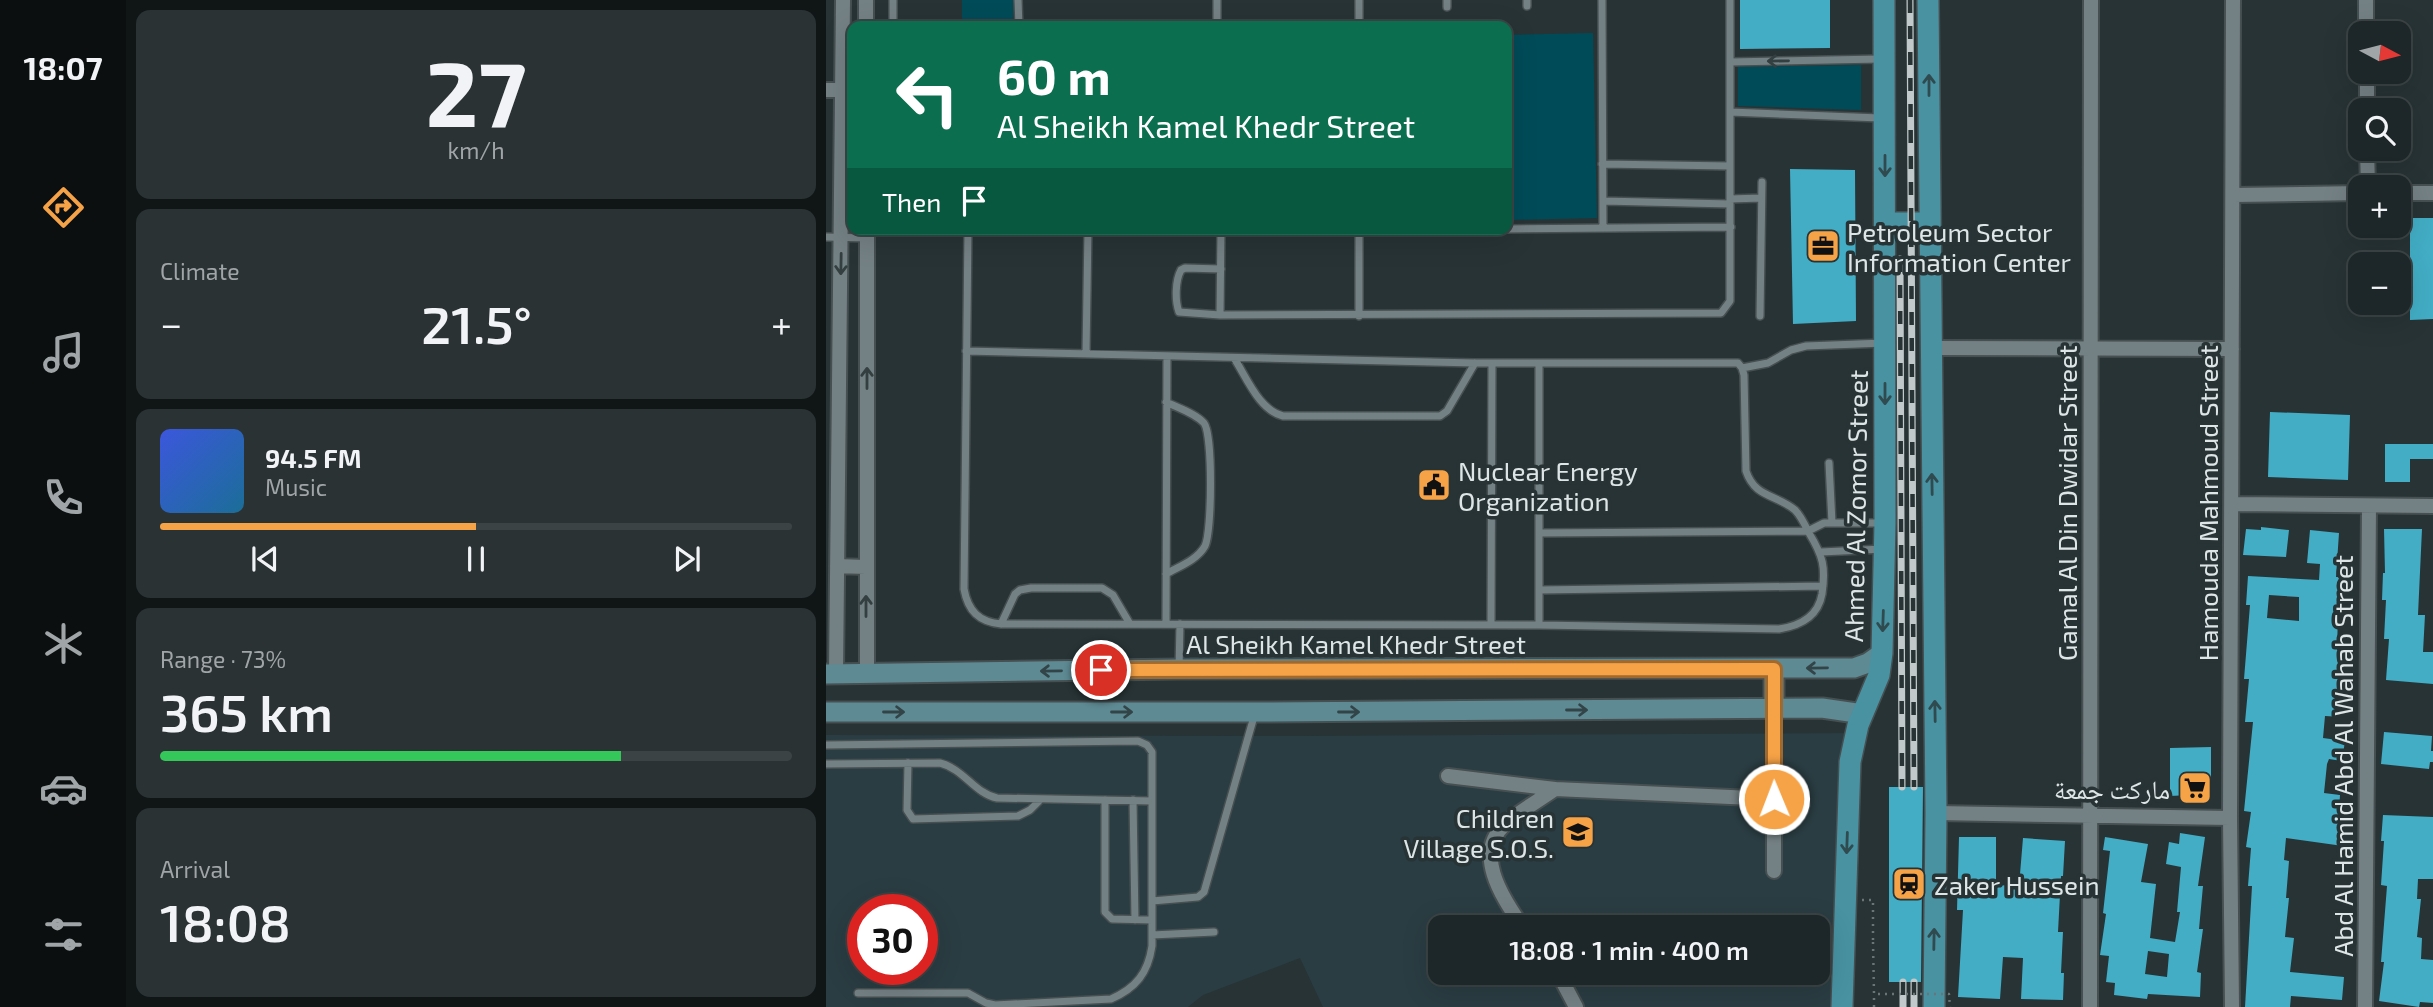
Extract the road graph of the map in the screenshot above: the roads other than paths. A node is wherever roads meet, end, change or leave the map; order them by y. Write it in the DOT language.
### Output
graph roads {
  1 [pos="843,0"];
  2 [pos="866,0"];
  3 [pos="893,0"];
  4 [pos="1018,0"];
  5 [pos="1217,0"];
  6 [pos="1359,0"];
  7 [pos="1602,0"];
  8 [pos="1730,0"];
  9 [pos="1884,0"];
  10 [pos="1928,0"];
  11 [pos="2091,0"];
  12 [pos="2233,0"];
  13 [pos="2366,0"];
  14 [pos="866,21"];
  15 [pos="893,21"];
  16 [pos="1019,21"];
  17 [pos="1217,21"];
  18 [pos="1359,21"];
  19 [pos="2367,21"];
  20 [pos="1884,59"];
  21 [pos="1730,61"];
  22 [pos="847,72"];
  23 [pos="826,90"];
  24 [pos="847,90"];
  25 [pos="847,100"];
  26 [pos="1730,112"];
  27 [pos="1884,118"];
  28 [pos="1602,164"];
  29 [pos="1730,166"];
  30 [pos="1762,182"];
  31 [pos="2348,193"];
  32 [pos="2411,193"];
  33 [pos="2433,193"];
  34 [pos="2233,195"];
  35 [pos="1761,198"];
  36 [pos="1603,201"];
  37 [pos="1730,201"];
  38 [pos="1885,223"];
  39 [pos="1929,223"];
  40 [pos="1731,226"];
  41 [pos="1603,228"];
  42 [pos="1512,229"];
  43 [pos="867,235"];
  44 [pos="968,235"];
  45 [pos="1088,235"];
  46 [pos="1221,235"];
  47 [pos="1359,235"];
  48 [pos="834,237"];
  49 [pos="1221,269"];
  50 [pos="1220,315"];
  51 [pos="1359,316"];
  52 [pos="1760,316"];
  53 [pos="1885,343"];
  54 [pos="1930,348"];
  55 [pos="2091,349"];
  56 [pos="2232,349"];
  57 [pos="966,351"];
  58 [pos="1086,353"];
  59 [pos="1167,356"];
  60 [pos="1234,358"];
  61 [pos="1475,363"];
  62 [pos="1492,363"];
  63 [pos="1539,363"];
  64 [pos="1742,368"];
  65 [pos="1166,402"];
  66 [pos="1829,463"];
  67 [pos="2232,504"];
  68 [pos="2369,506"];
  69 [pos="2433,506"];
  70 [pos="1832,523"];
  71 [pos="1885,523"];
  72 [pos="1808,531"];
  73 [pos="1539,533"];
  74 [pos="1885,549"];
  75 [pos="1821,552"];
  76 [pos="837,566"];
  77 [pos="866,567"];
  78 [pos="1166,574"];
  79 [pos="1823,586"];
  80 [pos="1539,590"];
  81 [pos="1001,624"];
  82 [pos="1129,624"];
  83 [pos="1166,624"];
  84 [pos="1180,624"];
  85 [pos="1491,625"];
  86 [pos="1539,625"];
  87 [pos="1882,653"];
  88 [pos="1179,669"];
  89 [pos="1774,669"];
  90 [pos="831,674"];
  91 [pos="866,674"];
  92 [pos="1774,709"];
  93 [pos="826,712"];
  94 [pos="1256,712"];
  95 [pos="1863,713"];
  96 [pos="826,745"];
  97 [pos="908,763"];
  98 [pos="826,764"];
  99 [pos="1448,776"];
  100 [pos="1555,789"];
  101 [pos="1774,799"];
  102 [pos="1040,800"];
  103 [pos="1105,800"];
  104 [pos="1133,800"];
  105 [pos="1153,801"];
  106 [pos="1936,813"];
  107 [pos="2090,815"];
  108 [pos="2230,818"];
  109 [pos="1774,871"];
  110 [pos="1152,901"];
  111 [pos="1515,915"];
  112 [pos="1135,920"];
  113 [pos="1152,920"];
  114 [pos="1214,932"];
  115 [pos="1152,935"];
  116 [pos="1564,985"];
  117 [pos="858,993"];
  118 [pos="1035,1005"];
  119 [pos="1576,1007"];
  120 [pos="1842,1007"];
  121 [pos="1934,1007"];
  122 [pos="2091,1007"];
  123 [pos="2232,1007"];
  124 [pos="2365,1007"];
  1 -- 22 [label="street"];
  2 -- 14 [label="street"];
  3 -- 15 [label="lane"];
  4 -- 16 [label="lane"];
  5 -- 17 [label="lane"];
  6 -- 18 [label="lane"];
  7 -- 28 [label="lane"];
  8 -- 21 [label="lane"];
  9 -- 20 [label="main road, Ahmed Al Zomor Street"];
  39 -- 10 [label="main road, one-way"];
  11 -- 55 [label="street, Gamal Al Din Dwidar Street"];
  12 -- 34 [label="street, Hamouda Mahmoud Street"];
  13 -- 19 [label="street"];
  20 -- 21 [label="lane, one-way"];
  20 -- 27 [label="main road, Ahmed Al Zomor Street"];
  21 -- 26 [label="lane"];
  23 -- 24 [label="street"];
  25 -- 48 [label="street"];
  26 -- 27 [label="lane"];
  26 -- 29 [label="lane"];
  27 -- 38 [label="main road, Ahmed Al Zomor Street, one-way"];
  28 -- 29 [label="lane"];
  28 -- 36 [label="lane"];
  29 -- 37 [label="lane"];
  30 -- 35 [label="lane"];
  31 -- 34 [label="street"];
  32 -- 33 [label="street"];
  34 -- 56 [label="street, Hamouda Mahmoud Street"];
  35 -- 37 [label="lane"];
  35 -- 52 [label="lane"];
  36 -- 37 [label="lane"];
  36 -- 41 [label="lane"];
  37 -- 40 [label="lane"];
  38 -- 39 [label="main road"];
  38 -- 53 [label="main road, Ahmed Al Zomor Street"];
  39 -- 54 [label="main road"];
  40 -- 41 [label="lane"];
  40 -- 51 [label="lane"];
  41 -- 42 [label="lane"];
  77 -- 43 [label="street, one-way"];
  44 -- 57 [label="lane"];
  45 -- 58 [label="lane"];
  46 -- 49 [label="lane"];
  47 -- 51 [label="lane"];
  48 -- 76 [label="street, one-way"];
  49 -- 50 [label="lane"];
  49 -- 50 [label="lane"];
  50 -- 51 [label="lane"];
  53 -- 64 [label="lane"];
  53 -- 71 [label="main road, Ahmed Al Zomor Street, one-way"];
  54 -- 55 [label="street"];
  106 -- 54 [label="main road, one-way"];
  55 -- 56 [label="street"];
  55 -- 107 [label="street, Gamal Al Din Dwidar Street"];
  56 -- 67 [label="street, Hamouda Mahmoud Street"];
  57 -- 58 [label="lane"];
  57 -- 81 [label="lane"];
  58 -- 59 [label="lane"];
  59 -- 60 [label="lane"];
  59 -- 65 [label="lane"];
  60 -- 61 [label="lane"];
  60 -- 61 [label="lane"];
  61 -- 62 [label="lane"];
  62 -- 63 [label="lane"];
  62 -- 85 [label="lane"];
  63 -- 64 [label="lane"];
  63 -- 73 [label="lane"];
  64 -- 72 [label="lane"];
  65 -- 78 [label="lane"];
  65 -- 78 [label="lane"];
  66 -- 70 [label="lane"];
  67 -- 68 [label="street"];
  67 -- 108 [label="street, Hamouda Mahmoud Street"];
  68 -- 69 [label="street"];
  68 -- 124 [label="street, Abd Al Hamid Abd Al Wahab Street"];
  70 -- 71 [label="lane"];
  70 -- 72 [label="lane"];
  71 -- 74 [label="main road, Ahmed Al Zomor Street"];
  72 -- 73 [label="lane"];
  72 -- 75 [label="lane"];
  73 -- 80 [label="lane"];
  74 -- 75 [label="lane"];
  74 -- 87 [label="main road, Ahmed Al Zomor Street, one-way"];
  75 -- 79 [label="lane"];
  76 -- 77 [label="street"];
  76 -- 90 [label="street"];
  91 -- 77 [label="street, one-way"];
  78 -- 83 [label="lane"];
  79 -- 80 [label="lane"];
  79 -- 86 [label="lane"];
  80 -- 86 [label="lane"];
  81 -- 82 [label="lane"];
  81 -- 82 [label="lane"];
  82 -- 83 [label="lane"];
  83 -- 84 [label="lane"];
  84 -- 85 [label="lane"];
  84 -- 88 [label="lane"];
  85 -- 86 [label="lane"];
  87 -- 89 [label="main road, Al Sheikh Kamel Khedr Street, one-way"];
  87 -- 95 [label="main road, Ahmed Al Zomor Street"];
  88 -- 89 [label="main road, Al Sheikh Kamel Khedr Street"];
  88 -- 91 [label="main road, Al Sheikh Kamel Khedr Street, one-way"];
  89 -- 92 [label="main road"];
  90 -- 91 [label="main road, Al Sheikh Kamel Khedr Street"];
  94 -- 92 [label="main road, one-way"];
  92 -- 95 [label="main road"];
  92 -- 101 [label="street"];
  93 -- 94 [label="main road, one-way"];
  94 -- 110 [label="lane"];
  95 -- 120 [label="main road, Ahmed Al Zomor Street, one-way"];
  96 -- 105 [label="lane"];
  97 -- 98 [label="lane"];
  97 -- 102 [label="lane"];
  97 -- 102 [label="lane"];
  99 -- 100 [label="street"];
  100 -- 101 [label="street"];
  100 -- 111 [label="street"];
  101 -- 109 [label="street"];
  102 -- 103 [label="lane"];
  103 -- 104 [label="lane"];
  103 -- 112 [label="lane"];
  104 -- 105 [label="lane"];
  104 -- 112 [label="lane"];
  105 -- 110 [label="lane"];
  106 -- 107 [label="street"];
  121 -- 106 [label="main road, one-way"];
  107 -- 108 [label="street"];
  107 -- 122 [label="street, Gamal Al Din Dwidar Street"];
  108 -- 123 [label="street, Hamouda Mahmoud Street"];
  110 -- 113 [label="lane"];
  112 -- 113 [label="lane"];
  113 -- 115 [label="lane"];
  114 -- 115 [label="lane"];
  115 -- 118 [label="lane"];
  116 -- 119 [label="street"];
  117 -- 118 [label="lane"];
}
